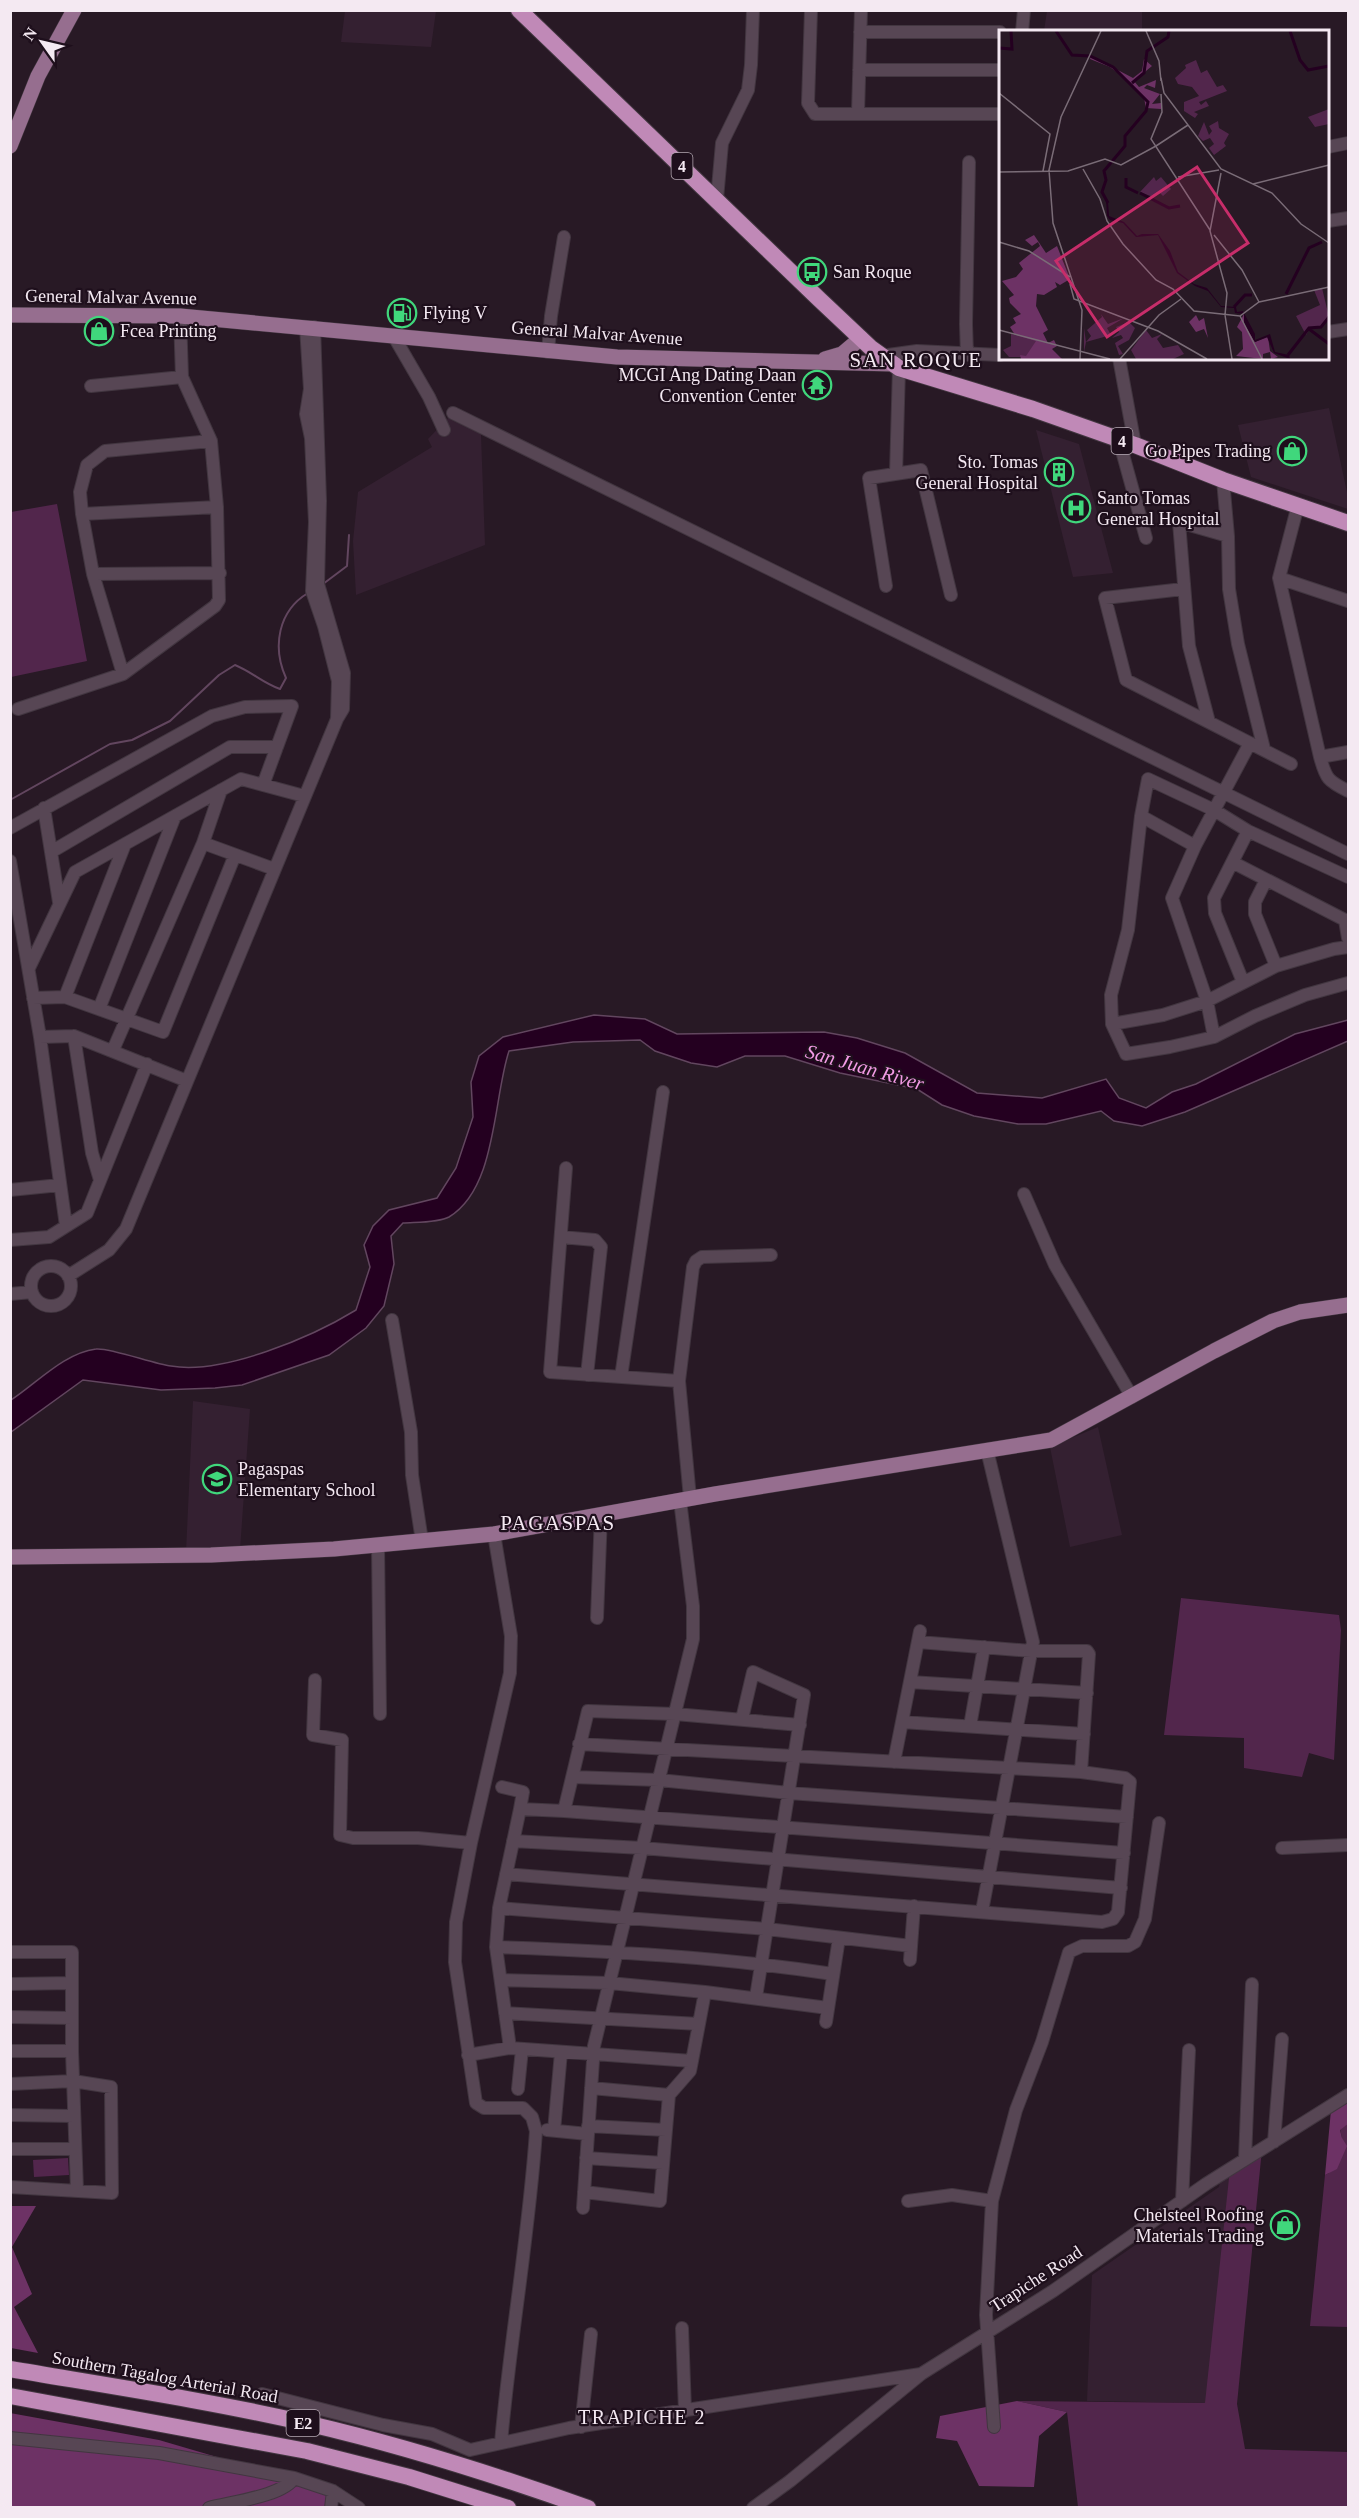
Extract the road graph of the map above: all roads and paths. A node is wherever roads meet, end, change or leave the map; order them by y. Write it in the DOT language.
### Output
graph roads {
  1 [pos="519,10"];
  2 [pos="753,10"];
  3 [pos="811,10"];
  4 [pos="861,10"];
  5 [pos="1024,10"];
  6 [pos="73,11"];
  7 [pos="1022,30"];
  8 [pos="860,32"];
  9 [pos="999,32"];
  10 [pos="859,70"];
  11 [pos="999,70"];
  12 [pos="858,113"];
  13 [pos="999,114"];
  14 [pos="1348,144"];
  15 [pos="10,146"];
  16 [pos="1329,147"];
  17 [pos="969,162"];
  18 [pos="717,199"];
  19 [pos="1348,218"];
  20 [pos="1329,221"];
  21 [pos="564,237"];
  22 [pos="10,315"];
  23 [pos="180,316"];
  24 [pos="310,327"];
  25 [pos="1348,329"];
  26 [pos="1329,332"];
  27 [pos="393,335"];
  28 [pos="861,338"];
  29 [pos="548,352"];
  30 [pos="967,355"];
  31 [pos="999,355"];
  32 [pos="1119,360"];
  33 [pos="818,362"];
  34 [pos="892,362"];
  35 [pos="182,377"];
  36 [pos="91,386"];
  37 [pos="453,413"];
  38 [pos="444,429"];
  39 [pos="211,441"];
  40 [pos="1127,443"];
  41 [pos="896,474"];
  42 [pos="1223,480"];
  43 [pos="1298,505"];
  44 [pos="217,507"];
  45 [pos="82,514"];
  46 [pos="1348,523"];
  47 [pos="1228,536"];
  48 [pos="1146,538"];
  49 [pos="220,573"];
  50 [pos="93,574"];
  51 [pos="1279,578"];
  52 [pos="886,586"];
  53 [pos="1183,589"];
  54 [pos="951,595"];
  55 [pos="1348,601"];
  56 [pos="123,674"];
  57 [pos="18,709"];
  58 [pos="1209,722"];
  59 [pos="1250,743"];
  60 [pos="277,747"];
  61 [pos="1264,749"];
  62 [pos="1348,752"];
  63 [pos="1320,757"];
  64 [pos="1291,764"];
  65 [pos="263,785"];
  66 [pos="221,790"];
  67 [pos="1348,791"];
  68 [pos="1224,793"];
  69 [pos="304,796"];
  70 [pos="44,808"];
  71 [pos="1215,810"];
  72 [pos="175,816"];
  73 [pos="1141,816"];
  74 [pos="10,828"];
  75 [pos="1248,831"];
  76 [pos="203,843"];
  77 [pos="125,844"];
  78 [pos="1195,846"];
  79 [pos="51,852"];
  80 [pos="1348,854"];
  81 [pos="235,855"];
  82 [pos="10,861"];
  83 [pos="1234,863"];
  84 [pos="274,869"];
  85 [pos="1348,877"];
  86 [pos="56,878"];
  87 [pos="1266,880"];
  88 [pos="70,882"];
  89 [pos="60,902"];
  90 [pos="1347,920"];
  91 [pos="1348,938"];
  92 [pos="1348,947"];
  93 [pos="1276,966"];
  94 [pos="29,969"];
  95 [pos="1243,982"];
  96 [pos="1348,983"];
  97 [pos="65,997"];
  98 [pos="33,998"];
  99 [pos="1207,1001"];
  100 [pos="99,1009"];
  101 [pos="126,1019"];
  102 [pos="1112,1024"];
  103 [pos="74,1036"];
  104 [pos="39,1037"];
  105 [pos="1214,1037"];
  106 [pos="113,1050"];
  107 [pos="147,1064"];
  108 [pos="187,1081"];
  109 [pos="663,1092"];
  110 [pos="566,1168"];
  111 [pos="100,1180"];
  112 [pos="60,1185"];
  113 [pos="10,1190"];
  114 [pos="1024,1194"];
  115 [pos="66,1226"];
  116 [pos="561,1237"];
  117 [pos="10,1240"];
  118 [pos="771,1255"];
  119 [pos="68,1276"];
  120 [pos="32,1292"];
  121 [pos="10,1294"];
  122 [pos="1348,1305"];
  123 [pos="392,1320"];
  124 [pos="587,1375"];
  125 [pos="621,1377"];
  126 [pos="679,1381"];
  127 [pos="1132,1397"];
  128 [pos="987,1450"];
  129 [pos="685,1499"];
  130 [pos="601,1514"];
  131 [pos="494,1534"];
  132 [pos="422,1541"];
  133 [pos="378,1545"];
  134 [pos="10,1557"];
  135 [pos="597,1618"];
  136 [pos="984,1647"];
  137 [pos="1031,1651"];
  138 [pos="315,1680"];
  139 [pos="910,1682"];
  140 [pos="977,1687"];
  141 [pos="1024,1689"];
  142 [pos="1087,1693"];
  143 [pos="380,1714"];
  144 [pos="675,1714"];
  145 [pos="742,1719"];
  146 [pos="902,1722"];
  147 [pos="800,1725"];
  148 [pos="970,1726"];
  149 [pos="1016,1729"];
  150 [pos="1084,1734"];
  151 [pos="579,1744"];
  152 [pos="667,1748"];
  153 [pos="794,1757"];
  154 [pos="894,1762"];
  155 [pos="1009,1768"];
  156 [pos="1081,1772"];
  157 [pos="572,1777"];
  158 [pos="659,1780"];
  159 [pos="502,1787"];
  160 [pos="789,1793"];
  161 [pos="1001,1808"];
  162 [pos="520,1809"];
  163 [pos="564,1811"];
  164 [pos="650,1816"];
  165 [pos="1127,1817"];
  166 [pos="1159,1823"];
  167 [pos="783,1829"];
  168 [pos="513,1841"];
  169 [pos="471,1843"];
  170 [pos="994,1844"];
  171 [pos="1348,1845"];
  172 [pos="642,1848"];
  173 [pos="1282,1848"];
  174 [pos="1124,1853"];
  175 [pos="778,1861"];
  176 [pos="506,1874"];
  177 [pos="988,1878"];
  178 [pos="633,1884"];
  179 [pos="1121,1888"];
  180 [pos="772,1894"];
  181 [pos="914,1906"];
  182 [pos="499,1908"];
  183 [pos="982,1911"];
  184 [pos="625,1917"];
  185 [pos="767,1929"];
  186 [pos="839,1938"];
  187 [pos="911,1946"];
  188 [pos="496,1947"];
  189 [pos="10,1952"];
  190 [pos="617,1952"];
  191 [pos="910,1960"];
  192 [pos="761,1963"];
  193 [pos="833,1974"];
  194 [pos="501,1980"];
  195 [pos="72,1983"];
  196 [pos="609,1983"];
  197 [pos="10,1984"];
  198 [pos="1252,1984"];
  199 [pos="705,1992"];
  200 [pos="756,1997"];
  201 [pos="828,2008"];
  202 [pos="505,2013"];
  203 [pos="10,2017"];
  204 [pos="72,2018"];
  205 [pos="601,2018"];
  206 [pos="826,2022"];
  207 [pos="699,2024"];
  208 [pos="1282,2039"];
  209 [pos="516,2048"];
  210 [pos="10,2050"];
  211 [pos="1189,2050"];
  212 [pos="72,2051"];
  213 [pos="561,2052"];
  214 [pos="593,2054"];
  215 [pos="468,2055"];
  216 [pos="692,2061"];
  217 [pos="73,2081"];
  218 [pos="10,2084"];
  219 [pos="591,2088"];
  220 [pos="518,2089"];
  221 [pos="669,2095"];
  222 [pos="1348,2095"];
  223 [pos="10,2115"];
  224 [pos="74,2116"];
  225 [pos="588,2130"];
  226 [pos="666,2130"];
  227 [pos="1274,2142"];
  228 [pos="10,2149"];
  229 [pos="75,2149"];
  230 [pos="586,2158"];
  231 [pos="1245,2159"];
  232 [pos="663,2163"];
  233 [pos="10,2187"];
  234 [pos="77,2190"];
  235 [pos="584,2192"];
  236 [pos="908,2201"];
  237 [pos="992,2201"];
  238 [pos="1182,2201"];
  239 [pos="583,2208"];
  240 [pos="682,2328"];
  241 [pos="986,2333"];
  242 [pos="591,2334"];
  243 [pos="10,2369"];
  244 [pos="921,2374"];
  245 [pos="262,2394"];
  246 [pos="10,2396"];
  247 [pos="685,2411"];
  248 [pos="581,2427"];
  249 [pos="994,2427"];
  250 [pos="10,2438"];
  251 [pos="501,2443"];
  252 [pos="294,2478"];
  253 [pos="333,2491"];
  254 [pos="209,2508"];
  255 [pos="331,2508"];
  256 [pos="359,2508"];
  257 [pos="508,2508"];
  258 [pos="588,2508"];
  259 [pos="753,2508"];
  1 -- 18 [label="highway, 4"];
  2 -- 18 [label="street"];
  3 -- 12 [label="street"];
  4 -- 8 [label="street"];
  5 -- 7 [label="street"];
  6 -- 15 [label="main road"];
  8 -- 9 [label="street"];
  8 -- 10 [label="street"];
  10 -- 11 [label="street"];
  10 -- 12 [label="street"];
  12 -- 13 [label="street"];
  14 -- 16 [label="street"];
  17 -- 30 [label="street"];
  18 -- 28 [label="highway, 4"];
  19 -- 20 [label="street"];
  21 -- 29 [label="street"];
  22 -- 23 [label="main road, General Malvar Avenue / 4"];
  23 -- 24 [label="main road, General Malvar Avenue / 4"];
  23 -- 35 [label="street"];
  24 -- 27 [label="main road, General Malvar Avenue / 4"];
  24 -- 69 [label="street"];
  25 -- 26 [label="street"];
  27 -- 29 [label="main road, General Malvar Avenue / 4"];
  27 -- 38 [label="street"];
  28 -- 33 [label="main road"];
  28 -- 34 [label="highway, 4"];
  29 -- 33 [label="main road, General Malvar Avenue / 4"];
  30 -- 31 [label="street"];
  30 -- 34 [label="street"];
  32 -- 40 [label="street"];
  33 -- 34 [label="main road, General Malvar Avenue / 4"];
  34 -- 40 [label="highway, 4"];
  34 -- 41 [label="street"];
  35 -- 36 [label="street"];
  35 -- 39 [label="street"];
  37 -- 68 [label="street"];
  39 -- 44 [label="street"];
  39 -- 45 [label="street"];
  40 -- 42 [label="highway, 4"];
  40 -- 48 [label="street"];
  41 -- 52 [label="street"];
  41 -- 54 [label="street"];
  42 -- 43 [label="highway, 4"];
  42 -- 47 [label="street"];
  43 -- 46 [label="highway, 4"];
  43 -- 51 [label="street"];
  44 -- 45 [label="street"];
  44 -- 49 [label="street"];
  45 -- 50 [label="street"];
  47 -- 53 [label="street"];
  47 -- 61 [label="street"];
  49 -- 50 [label="street"];
  49 -- 56 [label="street"];
  50 -- 56 [label="street"];
  51 -- 55 [label="street"];
  51 -- 63 [label="street"];
  53 -- 58 [label="street"];
  53 -- 58 [label="street"];
  56 -- 57 [label="street"];
  58 -- 59 [label="street"];
  59 -- 61 [label="street"];
  59 -- 68 [label="street"];
  60 -- 65 [label="street"];
  60 -- 70 [label="street"];
  60 -- 79 [label="street"];
  61 -- 64 [label="street"];
  62 -- 63 [label="street"];
  63 -- 67 [label="street"];
  65 -- 66 [label="street"];
  65 -- 69 [label="street"];
  66 -- 72 [label="street"];
  66 -- 76 [label="street"];
  68 -- 71 [label="street"];
  68 -- 80 [label="street"];
  69 -- 84 [label="street"];
  70 -- 74 [label="street"];
  70 -- 79 [label="street"];
  71 -- 73 [label="street"];
  71 -- 75 [label="street"];
  71 -- 78 [label="street"];
  72 -- 77 [label="street"];
  72 -- 100 [label="street"];
  73 -- 78 [label="street"];
  73 -- 102 [label="street"];
  75 -- 83 [label="street"];
  75 -- 85 [label="street"];
  76 -- 81 [label="street"];
  76 -- 101 [label="street"];
  77 -- 88 [label="street"];
  77 -- 97 [label="street"];
  78 -- 99 [label="street"];
  79 -- 86 [label="street"];
  81 -- 84 [label="street"];
  81 -- 101 [label="street"];
  82 -- 94 [label="street"];
  83 -- 87 [label="street"];
  83 -- 95 [label="street"];
  84 -- 108 [label="street"];
  86 -- 88 [label="street"];
  86 -- 89 [label="street"];
  87 -- 90 [label="street"];
  87 -- 93 [label="street"];
  88 -- 89 [label="street"];
  89 -- 94 [label="street"];
  90 -- 91 [label="street"];
  92 -- 93 [label="street"];
  93 -- 95 [label="street"];
  94 -- 98 [label="street"];
  95 -- 99 [label="street"];
  96 -- 105 [label="street"];
  97 -- 98 [label="street"];
  97 -- 100 [label="street"];
  98 -- 104 [label="street"];
  99 -- 102 [label="street"];
  99 -- 105 [label="street"];
  100 -- 101 [label="street"];
  101 -- 106 [label="street"];
  102 -- 105 [label="street"];
  103 -- 104 [label="street"];
  103 -- 106 [label="street"];
  103 -- 111 [label="street"];
  104 -- 112 [label="street"];
  106 -- 107 [label="street"];
  107 -- 108 [label="street"];
  107 -- 111 [label="street"];
  108 -- 119 [label="street"];
  109 -- 125 [label="street"];
  110 -- 116 [label="street"];
  111 -- 115 [label="street"];
  112 -- 113 [label="street"];
  112 -- 115 [label="street"];
  114 -- 127 [label="street"];
  115 -- 117 [label="street"];
  116 -- 124 [label="street"];
  116 -- 124 [label="street"];
  118 -- 126 [label="street"];
  119 -- 120 [label="street"];
  119 -- 120 [label="street"];
  120 -- 121 [label="street"];
  122 -- 127 [label="main road"];
  123 -- 132 [label="street"];
  124 -- 125 [label="street"];
  125 -- 126 [label="street"];
  126 -- 129 [label="street"];
  127 -- 128 [label="main road"];
  128 -- 129 [label="main road"];
  128 -- 137 [label="street"];
  129 -- 130 [label="main road"];
  129 -- 144 [label="street"];
  130 -- 131 [label="main road"];
  130 -- 135 [label="street"];
  131 -- 132 [label="main road"];
  131 -- 169 [label="street"];
  132 -- 133 [label="main road"];
  133 -- 134 [label="main road"];
  133 -- 143 [label="street"];
  136 -- 137 [label="street"];
  136 -- 139 [label="street"];
  136 -- 140 [label="street"];
  137 -- 141 [label="street"];
  137 -- 142 [label="street"];
  138 -- 169 [label="street"];
  139 -- 140 [label="street"];
  139 -- 146 [label="street"];
  140 -- 141 [label="street"];
  140 -- 148 [label="street"];
  141 -- 142 [label="street"];
  141 -- 149 [label="street"];
  142 -- 150 [label="street"];
  144 -- 145 [label="street"];
  144 -- 151 [label="street"];
  144 -- 152 [label="street"];
  145 -- 147 [label="street"];
  145 -- 147 [label="street"];
  146 -- 148 [label="street"];
  146 -- 154 [label="street"];
  147 -- 153 [label="street"];
  148 -- 149 [label="street"];
  149 -- 150 [label="street"];
  149 -- 155 [label="street"];
  150 -- 156 [label="street"];
  151 -- 152 [label="street"];
  151 -- 157 [label="street"];
  152 -- 153 [label="street"];
  152 -- 158 [label="street"];
  153 -- 154 [label="street"];
  153 -- 160 [label="street"];
  154 -- 155 [label="street"];
  155 -- 156 [label="street"];
  155 -- 161 [label="street"];
  156 -- 165 [label="street"];
  157 -- 158 [label="street"];
  157 -- 163 [label="street"];
  158 -- 160 [label="street"];
  158 -- 164 [label="street"];
  159 -- 162 [label="street"];
  160 -- 161 [label="street"];
  160 -- 167 [label="street"];
  161 -- 165 [label="street"];
  161 -- 170 [label="street"];
  162 -- 163 [label="street"];
  162 -- 168 [label="street"];
  163 -- 164 [label="street"];
  164 -- 167 [label="street"];
  164 -- 172 [label="street"];
  165 -- 174 [label="street"];
  166 -- 237 [label="street"];
  167 -- 170 [label="street"];
  167 -- 175 [label="street"];
  168 -- 172 [label="street"];
  168 -- 176 [label="street"];
  169 -- 215 [label="street"];
  170 -- 174 [label="street"];
  170 -- 177 [label="street"];
  171 -- 173 [label="street"];
  172 -- 175 [label="street"];
  172 -- 178 [label="street"];
  174 -- 179 [label="street"];
  175 -- 177 [label="street"];
  175 -- 180 [label="street"];
  176 -- 178 [label="street"];
  176 -- 182 [label="street"];
  177 -- 179 [label="street"];
  177 -- 183 [label="street"];
  178 -- 180 [label="street"];
  178 -- 184 [label="street"];
  179 -- 183 [label="street"];
  180 -- 181 [label="street"];
  180 -- 185 [label="street"];
  181 -- 183 [label="street"];
  181 -- 187 [label="street"];
  182 -- 184 [label="street"];
  182 -- 188 [label="street"];
  184 -- 185 [label="street"];
  184 -- 190 [label="street"];
  185 -- 186 [label="street"];
  185 -- 192 [label="street"];
  186 -- 187 [label="street"];
  186 -- 193 [label="street"];
  187 -- 191 [label="street"];
  188 -- 190 [label="street"];
  188 -- 194 [label="street"];
  189 -- 195 [label="street"];
  190 -- 192 [label="street"];
  190 -- 196 [label="street"];
  192 -- 193 [label="street"];
  192 -- 200 [label="street"];
  193 -- 201 [label="street"];
  194 -- 196 [label="street"];
  194 -- 202 [label="street"];
  195 -- 197 [label="street"];
  195 -- 204 [label="street"];
  196 -- 199 [label="street"];
  196 -- 205 [label="street"];
  198 -- 231 [label="street"];
  199 -- 200 [label="street"];
  199 -- 207 [label="street"];
  200 -- 201 [label="street"];
  201 -- 206 [label="street"];
  202 -- 205 [label="street"];
  202 -- 209 [label="street"];
  203 -- 204 [label="street"];
  204 -- 212 [label="street"];
  205 -- 207 [label="street"];
  205 -- 214 [label="street"];
  207 -- 216 [label="street"];
  208 -- 227 [label="street"];
  209 -- 213 [label="street"];
  209 -- 215 [label="street"];
  209 -- 220 [label="street"];
  210 -- 212 [label="street"];
  211 -- 238 [label="street"];
  212 -- 217 [label="street"];
  213 -- 214 [label="street"];
  213 -- 225 [label="street"];
  214 -- 216 [label="street"];
  214 -- 219 [label="street"];
  215 -- 251 [label="street"];
  216 -- 221 [label="street"];
  217 -- 218 [label="street"];
  217 -- 224 [label="street"];
  217 -- 234 [label="street"];
  219 -- 221 [label="street"];
  219 -- 225 [label="street"];
  221 -- 226 [label="street"];
  222 -- 227 [label="street, Trapiche Road"];
  223 -- 224 [label="street"];
  224 -- 229 [label="street"];
  225 -- 226 [label="street"];
  225 -- 230 [label="street"];
  226 -- 232 [label="street"];
  227 -- 231 [label="street, Trapiche Road"];
  228 -- 229 [label="street"];
  229 -- 234 [label="street"];
  230 -- 232 [label="street"];
  230 -- 235 [label="street"];
  231 -- 238 [label="street, Trapiche Road"];
  232 -- 235 [label="street"];
  233 -- 234 [label="street"];
  235 -- 239 [label="street"];
  236 -- 237 [label="street"];
  237 -- 241 [label="street"];
  238 -- 241 [label="street, Trapiche Road"];
  240 -- 247 [label="street"];
  241 -- 244 [label="street, Trapiche Road"];
  241 -- 249 [label="street"];
  242 -- 248 [label="street"];
  243 -- 258 [label="highway, Southern Tagalog Arterial Road / E2"];
  244 -- 247 [label="street"];
  244 -- 259 [label="street, Trapiche Road"];
  245 -- 251 [label="street"];
  246 -- 257 [label="highway, E2"];
  247 -- 248 [label="street"];
  248 -- 251 [label="street"];
  250 -- 252 [label="street"];
  252 -- 253 [label="street"];
  252 -- 254 [label="street"];
  253 -- 255 [label="street"];
  253 -- 256 [label="street"];
}
